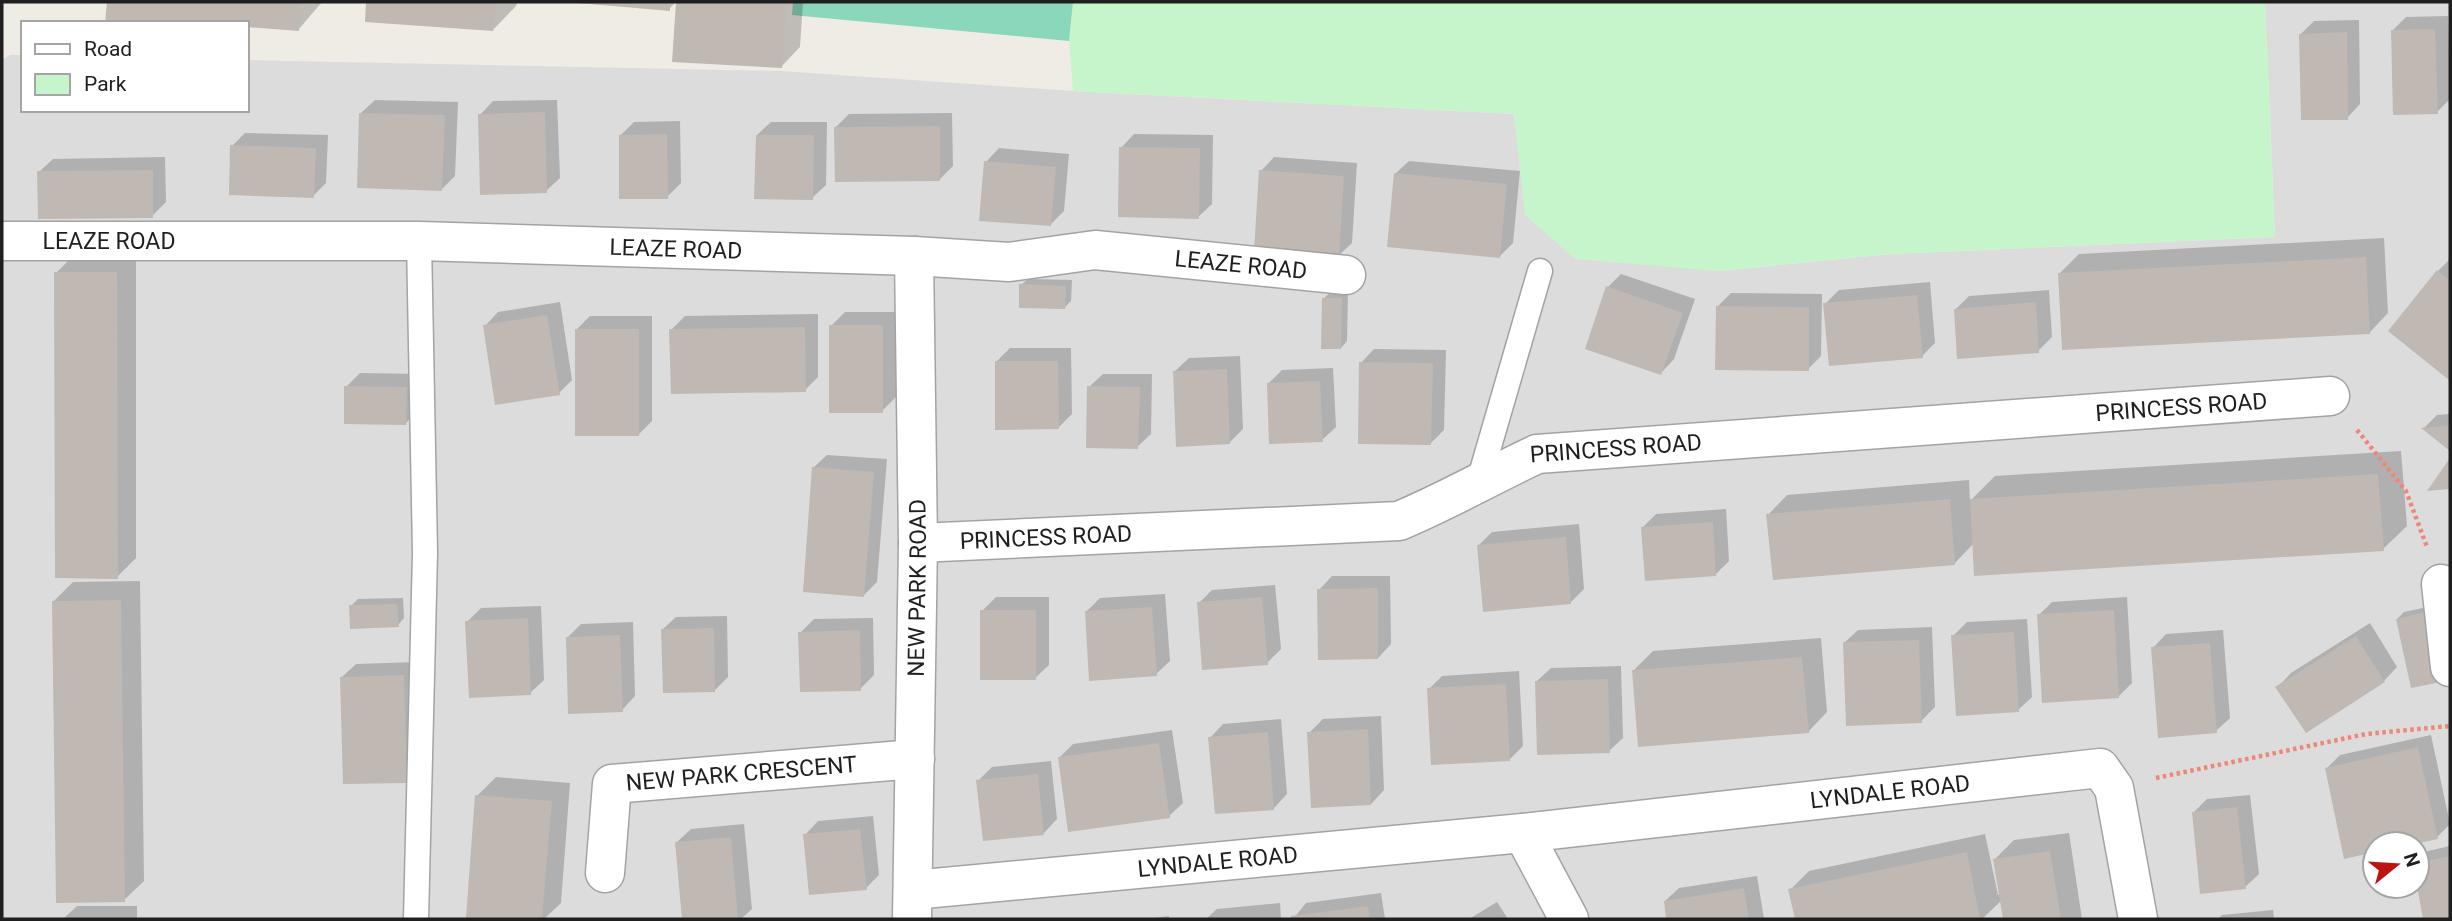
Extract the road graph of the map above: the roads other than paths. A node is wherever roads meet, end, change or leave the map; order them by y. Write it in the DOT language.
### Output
graph roads {
  1 [pos="2,241"];
  2 [pos="419,241"];
  3 [pos="914,256"];
  4 [pos="1540,271"];
  5 [pos="1346,275"];
  6 [pos="2330,396"];
  7 [pos="1479,481"];
  8 [pos="918,543"];
  9 [pos="2441,584"];
  10 [pos="2450,667"];
  11 [pos="915,759"];
  12 [pos="1523,833"];
  13 [pos="605,873"];
  14 [pos="913,904"];
  15 [pos="416,919"];
  16 [pos="1569,919"];
  17 [pos="2138,919"];
  1 -- 2 [label="street, LEAZE ROAD"];
  2 -- 3 [label="street, LEAZE ROAD"];
  2 -- 15 [label="lane"];
  3 -- 5 [label="street, LEAZE ROAD"];
  3 -- 8 [label="street, NEW PARK ROAD"];
  4 -- 7 [label="lane"];
  6 -- 7 [label="street, PRINCESS ROAD"];
  7 -- 8 [label="street, PRINCESS ROAD"];
  8 -- 11 [label="street, NEW PARK ROAD"];
  9 -- 10 [label="street"];
  11 -- 13 [label="street, NEW PARK CRESCENT"];
  11 -- 14 [label="street, NEW PARK ROAD"];
  12 -- 14 [label="street, LYNDALE ROAD"];
  12 -- 16 [label="street"];
  12 -- 17 [label="street, LYNDALE ROAD"];
}
